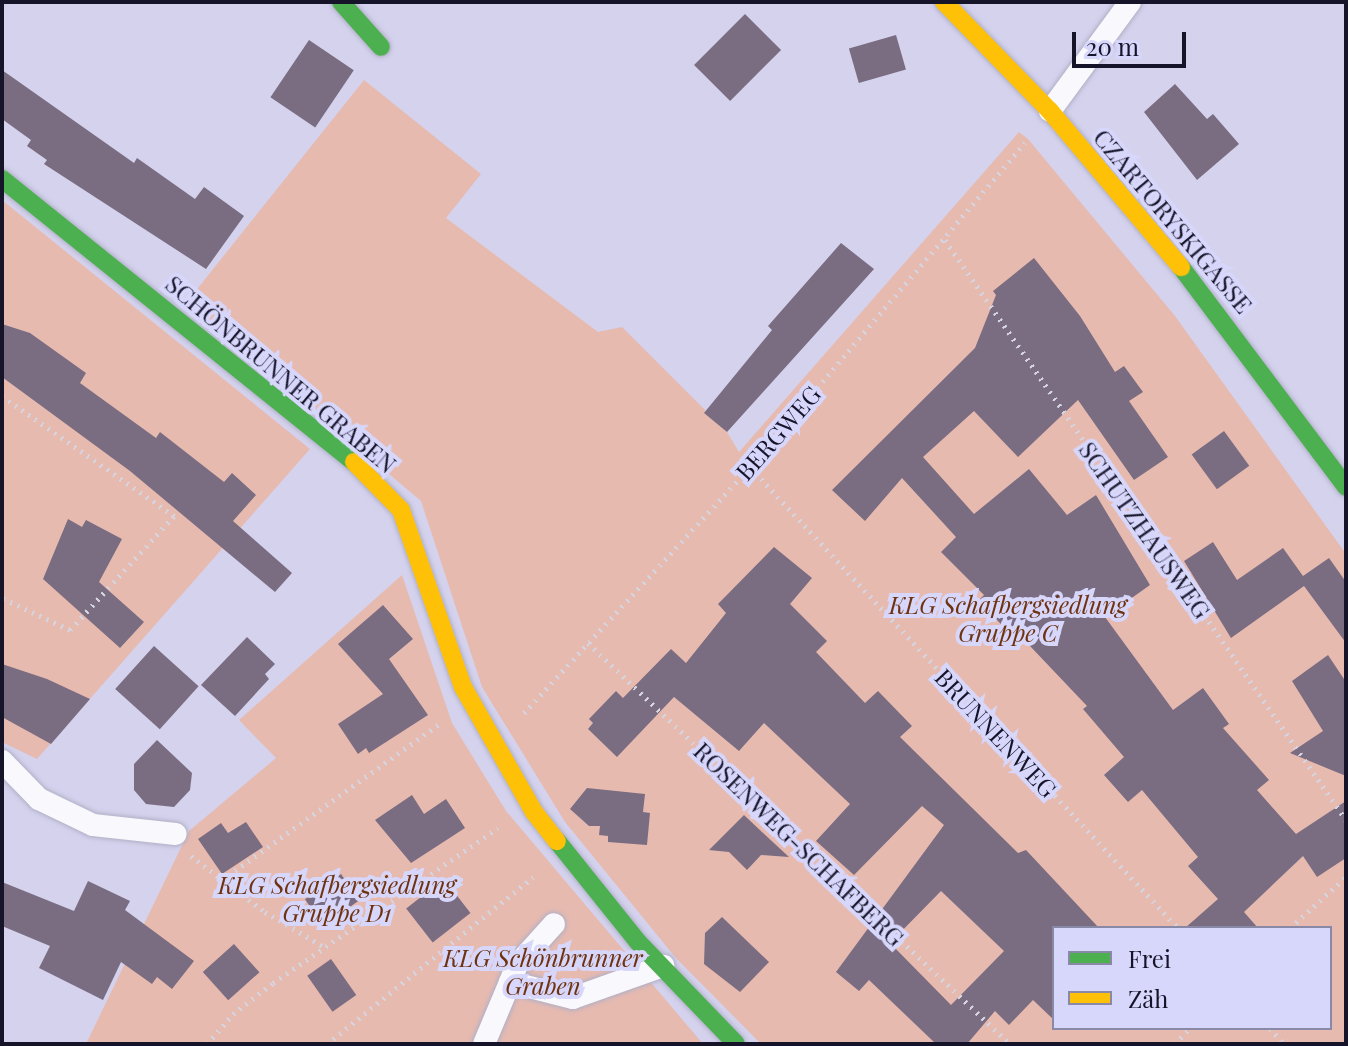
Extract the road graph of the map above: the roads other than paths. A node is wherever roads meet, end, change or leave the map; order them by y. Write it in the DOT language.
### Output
graph roads {
  1 [pos="341,2"];
  2 [pos="944,2"];
  3 [pos="1130,2"];
  4 [pos="381,47"];
  5 [pos="1050,111"];
  6 [pos="2,179"];
  7 [pos="1346,487"];
  8 [pos="2,761"];
  9 [pos="176,834"];
  10 [pos="554,924"];
  11 [pos="663,966"];
  12 [pos="510,982"];
  13 [pos="484,1044"];
  14 [pos="736,1044"];
  1 -- 4 [label="street"];
  2 -- 5 [label="street, CZARTORYSKIGASSE"];
  3 -- 5 [label="lane"];
  5 -- 7 [label="street, CZARTORYSKIGASSE"];
  6 -- 11 [label="street, SCHÖNBRUNNER GRABEN"];
  8 -- 9 [label="lane"];
  10 -- 12 [label="lane"];
  11 -- 12 [label="lane"];
  11 -- 14 [label="street, SCHÖNBRUNNER GRABEN"];
  12 -- 13 [label="lane"];
}
